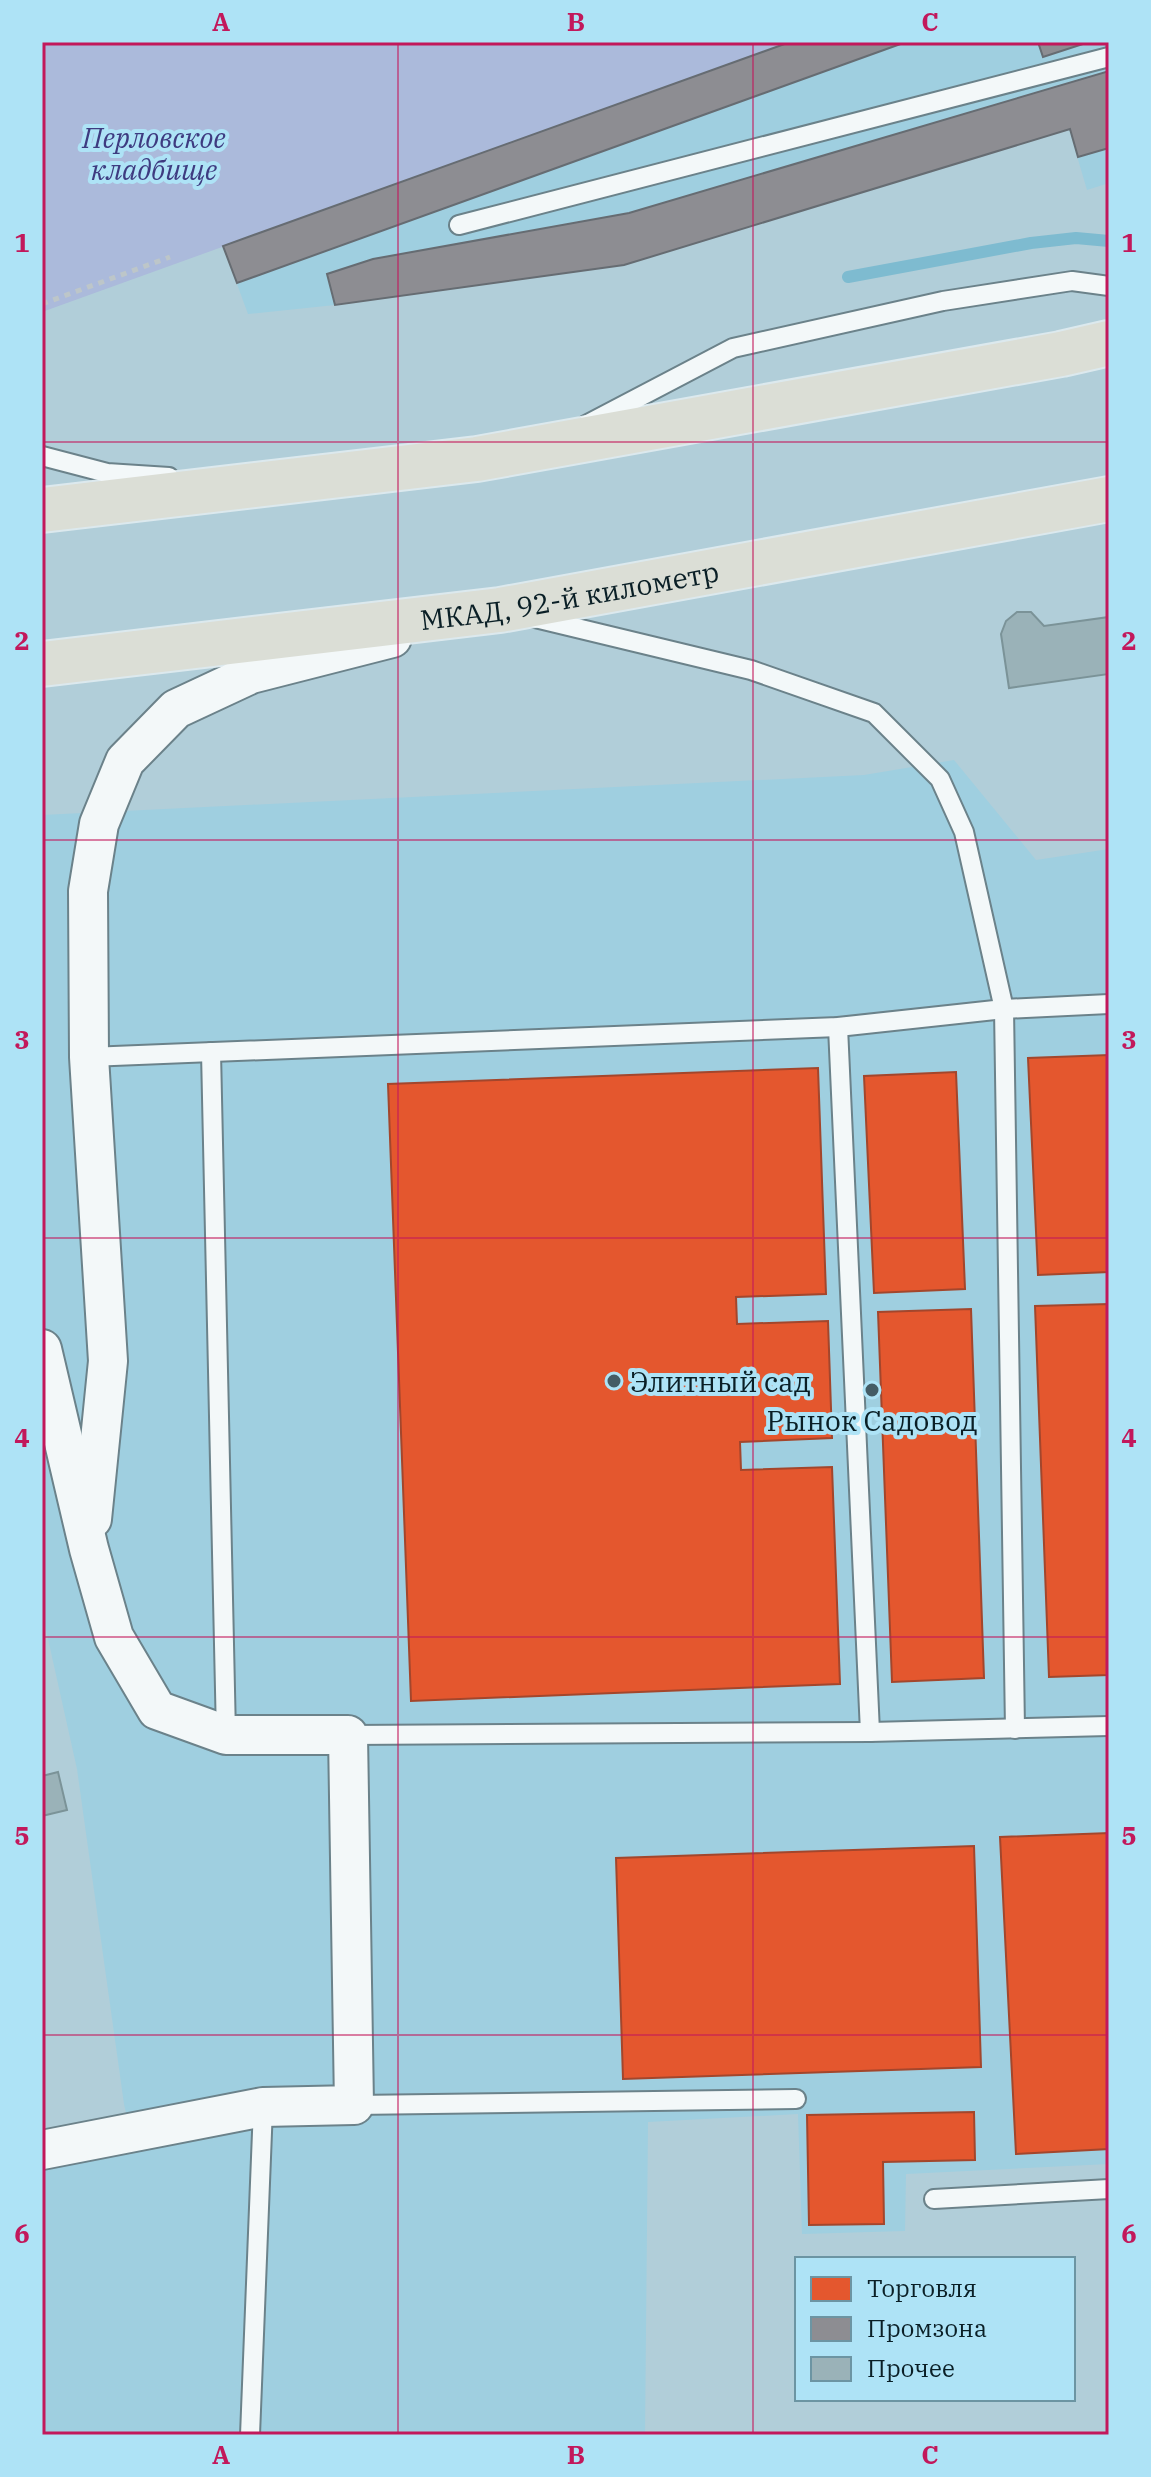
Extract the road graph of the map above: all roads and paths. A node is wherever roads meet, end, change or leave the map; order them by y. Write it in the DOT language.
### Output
graph roads {
  1 [pos="1109,57"];
  2 [pos="459,225"];
  3 [pos="170,257"];
  4 [pos="1109,286"];
  5 [pos="42,304"];
  6 [pos="1109,343"];
  7 [pos="543,447"];
  8 [pos="42,456"];
  9 [pos="268,483"];
  10 [pos="1100,501"];
  11 [pos="42,510"];
  12 [pos="500,610"];
  13 [pos="42,664"];
  14 [pos="1109,1004"];
  15 [pos="1004,1009"];
  16 [pos="838,1027"];
  17 [pos="211,1052"];
  18 [pos="89,1057"];
  19 [pos="42,1349"];
  20 [pos="89,1549"];
  21 [pos="1109,1726"];
  22 [pos="1015,1729"];
  23 [pos="870,1732"];
  24 [pos="226,1735"];
  25 [pos="348,1735"];
  26 [pos="796,2099"];
  27 [pos="354,2105"];
  28 [pos="263,2107"];
  29 [pos="42,2150"];
  30 [pos="1109,2189"];
  31 [pos="934,2199"];
  32 [pos="250,2435"];
  1 -- 2 [label="lane"];
  3 -- 5 [label="path"];
  4 -- 7 [label="lane"];
  6 -- 7 [label="highway"];
  7 -- 9 [label="highway"];
  8 -- 9 [label="lane"];
  9 -- 11 [label="highway"];
  10 -- 12 [label="highway, МКАД, 92-й километр"];
  12 -- 13 [label="highway, МКАД, 92-й километр"];
  12 -- 15 [label="lane"];
  12 -- 18 [label="street"];
  14 -- 15 [label="lane"];
  15 -- 16 [label="lane"];
  15 -- 22 [label="lane"];
  16 -- 17 [label="lane"];
  16 -- 23 [label="lane"];
  17 -- 18 [label="lane"];
  17 -- 24 [label="lane"];
  18 -- 20 [label="street"];
  19 -- 20 [label="street"];
  20 -- 24 [label="street"];
  21 -- 22 [label="lane"];
  22 -- 23 [label="lane"];
  23 -- 25 [label="lane"];
  24 -- 25 [label="street"];
  25 -- 27 [label="street"];
  26 -- 27 [label="lane"];
  27 -- 28 [label="street"];
  28 -- 29 [label="street"];
  28 -- 32 [label="lane"];
  30 -- 31 [label="lane"];
}
